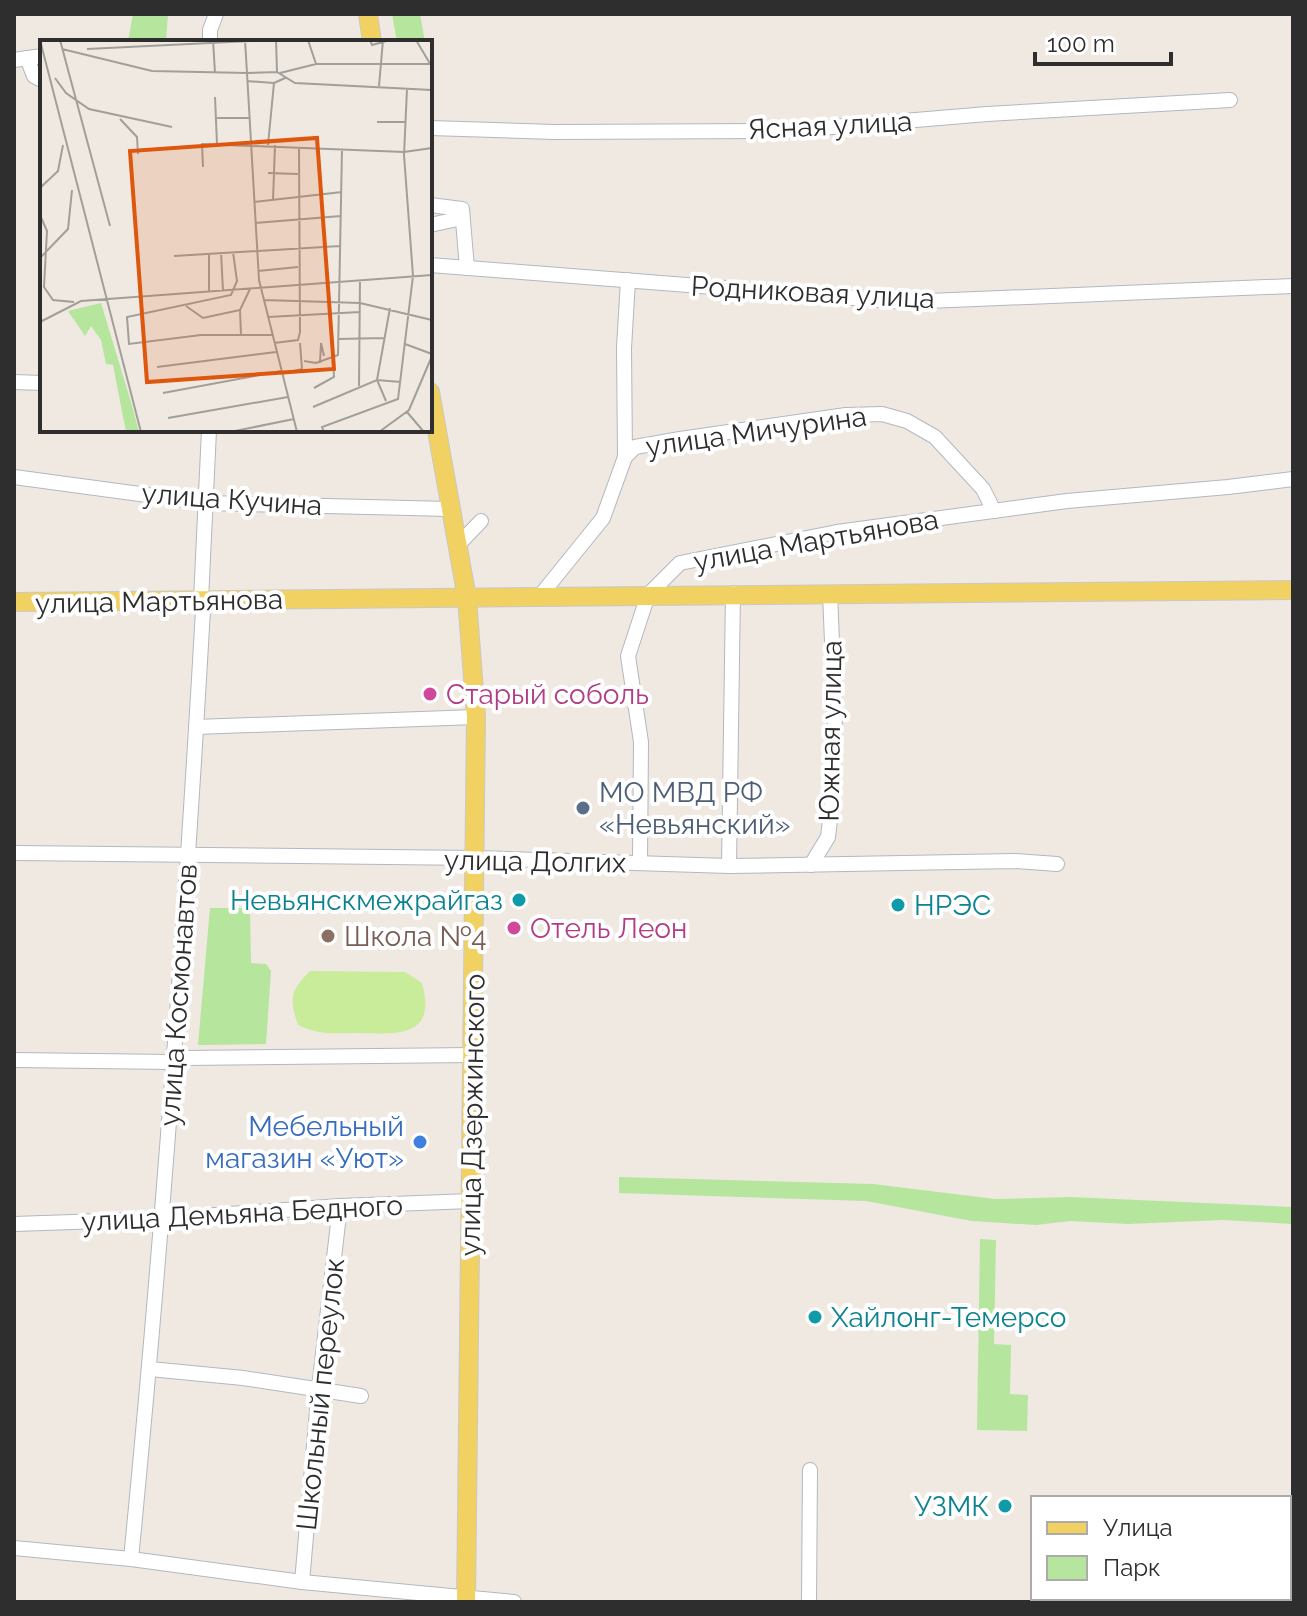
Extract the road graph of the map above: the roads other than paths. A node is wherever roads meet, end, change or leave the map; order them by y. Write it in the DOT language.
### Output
graph roads {
  1 [pos="216,14"];
  2 [pos="368,14"];
  3 [pos="210,40"];
  4 [pos="372,40"];
  5 [pos="28,58"];
  6 [pos="40,79"];
  7 [pos="1230,100"];
  8 [pos="432,128"];
  9 [pos="432,205"];
  10 [pos="462,218"];
  11 [pos="432,225"];
  12 [pos="432,265"];
  13 [pos="467,268"];
  14 [pos="628,280"];
  15 [pos="1293,286"];
  16 [pos="14,382"];
  17 [pos="40,383"];
  18 [pos="432,404"];
  19 [pos="209,432"];
  20 [pos="625,457"];
  21 [pos="14,477"];
  22 [pos="1293,479"];
  23 [pos="206,503"];
  24 [pos="450,509"];
  25 [pos="994,511"];
  26 [pos="481,521"];
  27 [pos="457,546"];
  28 [pos="1293,590"];
  29 [pos="733,593"];
  30 [pos="830,593"];
  31 [pos="648,595"];
  32 [pos="540,596"];
  33 [pos="467,598"];
  34 [pos="201,600"];
  35 [pos="14,602"];
  36 [pos="476,717"];
  37 [pos="196,727"];
  38 [pos="14,853"];
  39 [pos="189,857"];
  40 [pos="476,858"];
  41 [pos="640,863"];
  42 [pos="1057,864"];
  43 [pos="811,865"];
  44 [pos="729,866"];
  45 [pos="473,1055"];
  46 [pos="14,1060"];
  47 [pos="173,1062"];
  48 [pos="471,1201"];
  49 [pos="340,1206"];
  50 [pos="161,1219"];
  51 [pos="14,1224"];
  52 [pos="150,1369"];
  53 [pos="319,1388"];
  54 [pos="361,1396"];
  55 [pos="810,1470"];
  56 [pos="14,1548"];
  57 [pos="131,1559"];
  58 [pos="302,1582"];
  59 [pos="345,1587"];
  60 [pos="466,1600"];
  61 [pos="343,1602"];
  62 [pos="514,1602"];
  63 [pos="809,1602"];
  1 -- 3 [label="street"];
  2 -- 4 [label="main road"];
  5 -- 6 [label="street"];
  7 -- 8 [label="street, Ясная улица"];
  9 -- 10 [label="street"];
  10 -- 11 [label="street"];
  10 -- 13 [label="street"];
  12 -- 13 [label="street, Родниковая улица"];
  13 -- 14 [label="street, Родниковая улица"];
  14 -- 15 [label="street, Родниковая улица"];
  14 -- 20 [label="street"];
  16 -- 17 [label="street"];
  18 -- 24 [label="main road, улица Дзержинского"];
  19 -- 23 [label="street, улица Космонавтов"];
  20 -- 25 [label="street, улица Мичурина"];
  20 -- 32 [label="street"];
  21 -- 23 [label="street, улица Кучина"];
  22 -- 25 [label="street, улица Мартьянова"];
  23 -- 24 [label="street, улица Кучина"];
  23 -- 34 [label="street, улица Космонавтов"];
  24 -- 27 [label="main road, улица Дзержинского"];
  25 -- 31 [label="street, улица Мартьянова"];
  26 -- 27 [label="street"];
  27 -- 33 [label="main road, улица Дзержинского"];
  28 -- 30 [label="main road"];
  29 -- 30 [label="main road"];
  29 -- 31 [label="main road"];
  29 -- 44 [label="street"];
  30 -- 43 [label="street, Южная улица"];
  31 -- 32 [label="main road, улица Мартьянова"];
  31 -- 41 [label="street"];
  32 -- 33 [label="main road, улица Мартьянова"];
  33 -- 34 [label="main road, улица Мартьянова"];
  33 -- 36 [label="main road, улица Дзержинского"];
  34 -- 35 [label="main road, улица Мартьянова"];
  34 -- 37 [label="street, улица Космонавтов"];
  36 -- 37 [label="street"];
  36 -- 40 [label="main road, улица Дзержинского"];
  37 -- 39 [label="street, улица Космонавтов"];
  38 -- 39 [label="street, улица Долгих"];
  39 -- 40 [label="street, улица Долгих"];
  39 -- 47 [label="street, улица Космонавтов"];
  40 -- 41 [label="street, улица Долгих"];
  40 -- 45 [label="main road, улица Дзержинского"];
  41 -- 44 [label="street, улица Долгих"];
  42 -- 43 [label="street, улица Долгих"];
  43 -- 44 [label="street, улица Долгих"];
  45 -- 47 [label="street"];
  45 -- 48 [label="main road, улица Дзержинского"];
  46 -- 47 [label="street"];
  47 -- 50 [label="street, улица Космонавтов"];
  48 -- 49 [label="street, улица Демьяна Бедного"];
  48 -- 60 [label="main road, улица Дзержинского"];
  49 -- 50 [label="street, улица Демьяна Бедного"];
  49 -- 53 [label="street, Школьный переулок"];
  50 -- 51 [label="street, улица Демьяна Бедного"];
  50 -- 52 [label="street, улица Космонавтов"];
  52 -- 53 [label="street"];
  52 -- 57 [label="street, улица Космонавтов"];
  53 -- 54 [label="street"];
  53 -- 58 [label="street, Школьный переулок"];
  55 -- 63 [label="street"];
  56 -- 57 [label="street"];
  57 -- 58 [label="street"];
  58 -- 59 [label="street"];
  59 -- 60 [label="street"];
  59 -- 61 [label="street"];
  60 -- 62 [label="street"];
}
